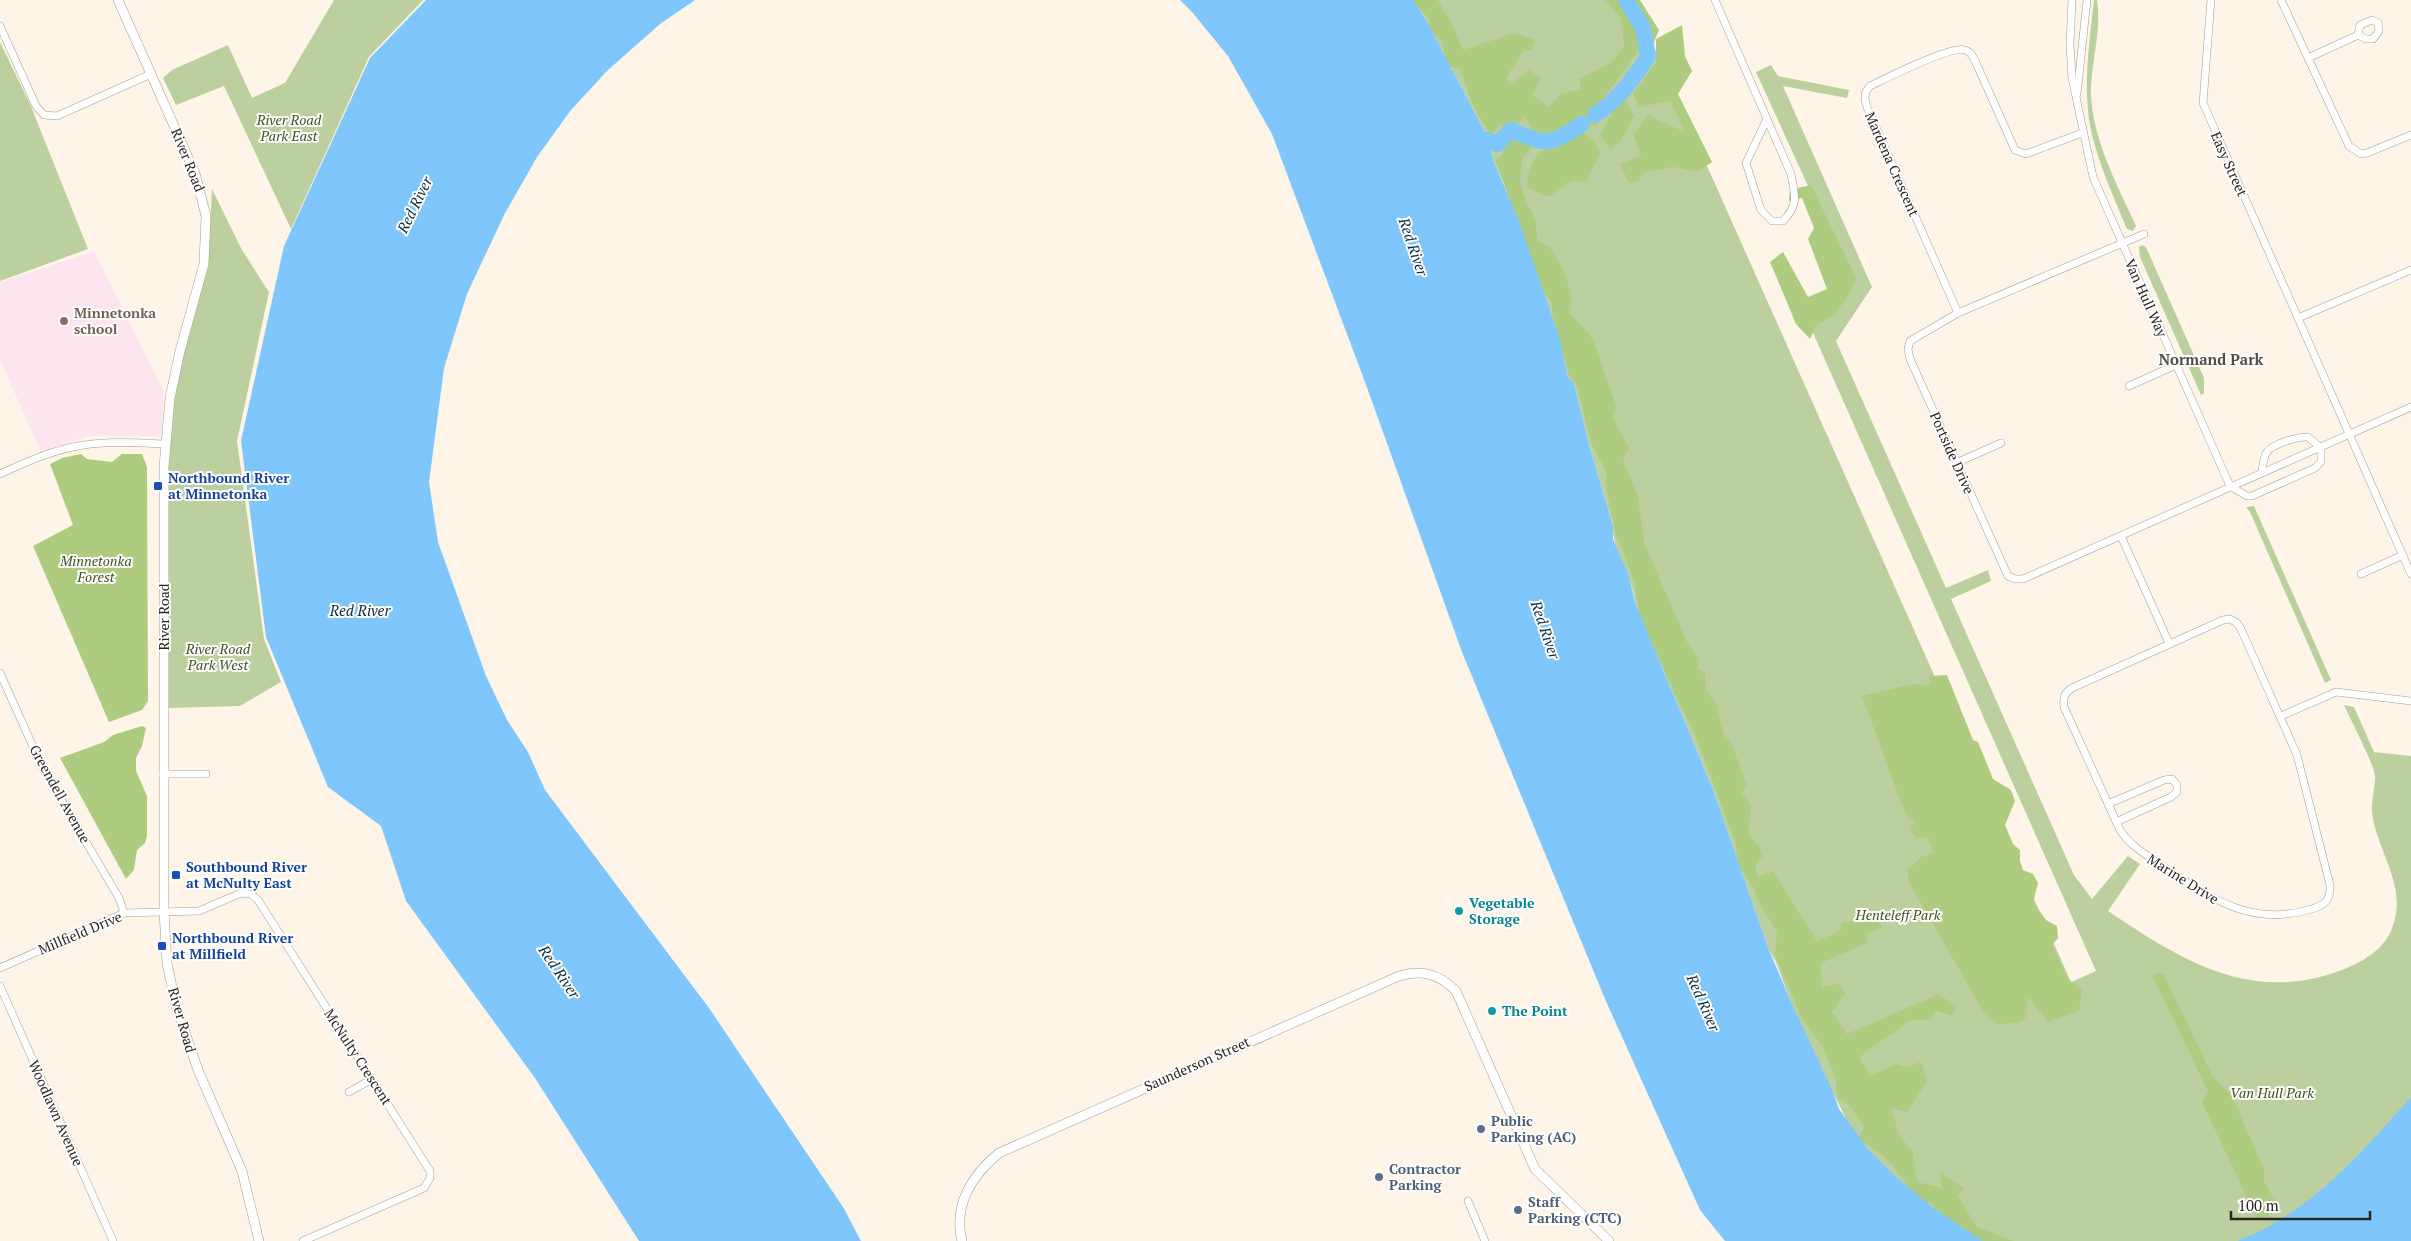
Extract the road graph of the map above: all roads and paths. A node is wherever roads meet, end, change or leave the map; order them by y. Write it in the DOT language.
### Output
graph roads {
  1 [pos="118,0"];
  2 [pos="1715,0"];
  3 [pos="2072,0"];
  4 [pos="2087,0"];
  5 [pos="2211,0"];
  6 [pos="2281,0"];
  7 [pos="0,26"];
  8 [pos="2358,35"];
  9 [pos="2308,58"];
  10 [pos="151,74"];
  11 [pos="2077,104"];
  12 [pos="1766,121"];
  13 [pos="2082,133"];
  14 [pos="2411,135"];
  15 [pos="2144,234"];
  16 [pos="2122,244"];
  17 [pos="2411,270"];
  18 [pos="1958,312"];
  19 [pos="2298,318"];
  20 [pos="2176,366"];
  21 [pos="2129,386"];
  22 [pos="2411,407"];
  23 [pos="2349,435"];
  24 [pos="2001,443"];
  25 [pos="165,444"];
  26 [pos="2321,448"];
  27 [pos="1956,463"];
  28 [pos="2262,472"];
  29 [pos="0,474"];
  30 [pos="2230,486"];
  31 [pos="2121,536"];
  32 [pos="2403,555"];
  33 [pos="2361,574"];
  34 [pos="2411,574"];
  35 [pos="2169,643"];
  36 [pos="0,673"];
  37 [pos="2411,701"];
  38 [pos="2281,716"];
  39 [pos="164,774"];
  40 [pos="206,774"];
  41 [pos="2108,804"];
  42 [pos="2116,822"];
  43 [pos="164,911"];
  44 [pos="124,913"];
  45 [pos="0,968"];
  46 [pos="0,986"];
  47 [pos="372,1079"];
  48 [pos="349,1092"];
  49 [pos="1468,1201"];
  50 [pos="113,1241"];
  51 [pos="259,1241"];
  52 [pos="303,1241"];
  53 [pos="962,1241"];
  54 [pos="1485,1241"];
  55 [pos="1609,1241"];
  1 -- 10 [label="street, River Road"];
  2 -- 12 [label="street"];
  3 -- 11 [label="street, Van Hull Way"];
  4 -- 11 [label="street, Van Hull Way"];
  5 -- 19 [label="street, Easy Street"];
  6 -- 9 [label="street"];
  7 -- 10 [label="street"];
  8 -- 9 [label="street"];
  9 -- 14 [label="street"];
  10 -- 25 [label="street, River Road"];
  11 -- 13 [label="street, Van Hull Way"];
  12 -- 12 [label="street"];
  13 -- 16 [label="street, Van Hull Way"];
  13 -- 18 [label="street, Mardena Crescent"];
  15 -- 16 [label="street, Portside Drive"];
  16 -- 18 [label="street, Portside Drive"];
  16 -- 20 [label="street, Van Hull Way"];
  17 -- 19 [label="street"];
  18 -- 27 [label="street, Portside Drive"];
  19 -- 23 [label="street, Easy Street"];
  20 -- 21 [label="street"];
  20 -- 30 [label="street, Van Hull Way"];
  22 -- 23 [label="street, Portside Drive"];
  23 -- 26 [label="street, Portside Drive"];
  23 -- 32 [label="street, Easy Street"];
  24 -- 27 [label="street"];
  25 -- 29 [label="street"];
  25 -- 39 [label="street, River Road"];
  26 -- 28 [label="street, Portside Drive"];
  26 -- 28 [label="street"];
  26 -- 30 [label="street"];
  27 -- 31 [label="street, Portside Drive"];
  28 -- 30 [label="street, Portside Drive"];
  30 -- 31 [label="street, Portside Drive"];
  31 -- 35 [label="street"];
  32 -- 33 [label="street"];
  32 -- 34 [label="street, Easy Street"];
  35 -- 38 [label="street, Marine Drive"];
  35 -- 41 [label="street, Marine Drive"];
  36 -- 44 [label="street, Greendell Avenue"];
  37 -- 38 [label="street"];
  38 -- 42 [label="street, Marine Drive"];
  39 -- 40 [label="street"];
  39 -- 43 [label="street, River Road"];
  41 -- 42 [label="street, Marine Drive"];
  41 -- 42 [label="street"];
  43 -- 44 [label="street, Millfield Drive"];
  43 -- 47 [label="street, McNulty Crescent"];
  43 -- 51 [label="street, River Road"];
  44 -- 45 [label="street, Millfield Drive"];
  46 -- 50 [label="street, Woodlawn Avenue"];
  47 -- 48 [label="street"];
  47 -- 52 [label="street, McNulty Crescent"];
  49 -- 54 [label="street"];
  53 -- 55 [label="street, Saunderson Street"];
}
